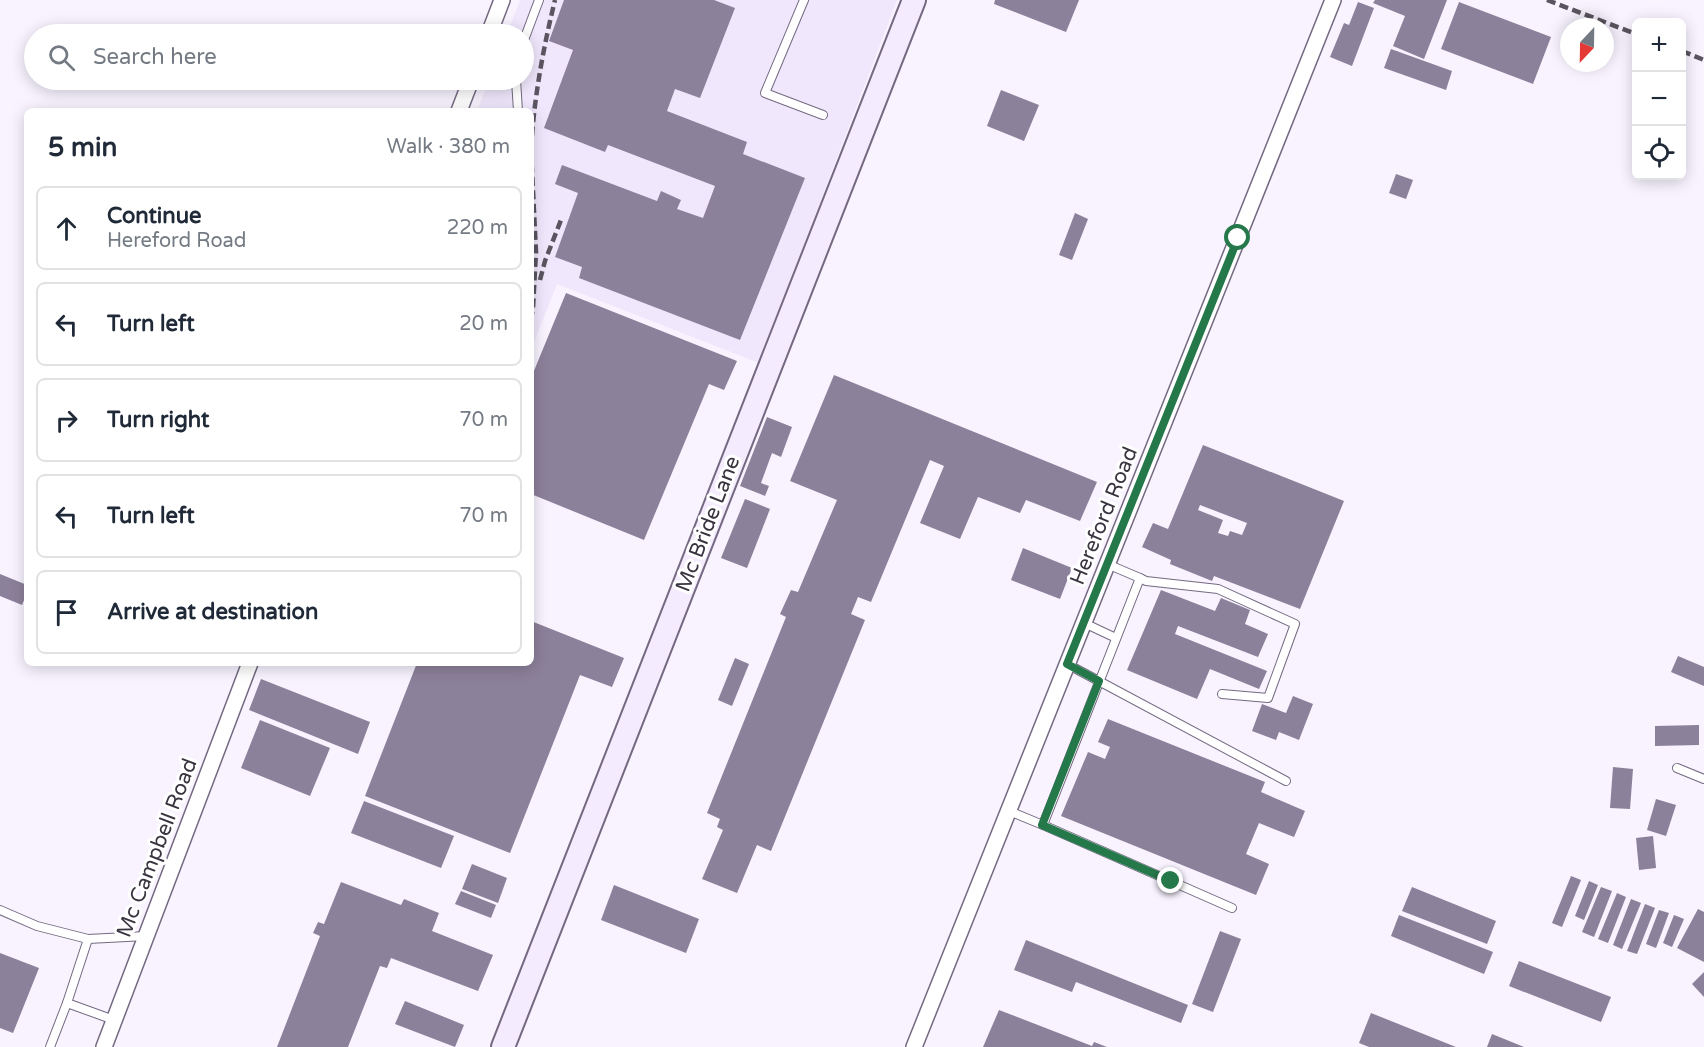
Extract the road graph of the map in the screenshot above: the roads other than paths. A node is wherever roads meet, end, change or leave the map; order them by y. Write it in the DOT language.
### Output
graph roads {
  1 [pos="502,0"];
  2 [pos="539,0"];
  3 [pos="804,0"];
  4 [pos="914,0"];
  5 [pos="1333,0"];
  6 [pos="493,24"];
  7 [pos="530,24"];
  8 [pos="467,90"];
  9 [pos="517,90"];
  10 [pos="460,108"];
  11 [pos="518,108"];
  12 [pos="823,115"];
  13 [pos="1107,564"];
  14 [pos="1140,578"];
  15 [pos="1084,623"];
  16 [pos="1116,638"];
  17 [pos="1067,664"];
  18 [pos="249,666"];
  19 [pos="1099,681"];
  20 [pos="1222,694"];
  21 [pos="1677,768"];
  22 [pos="1704,779"];
  23 [pos="1286,782"];
  24 [pos="1009,811"];
  25 [pos="1042,825"];
  26 [pos="1232,908"];
  27 [pos="0,910"];
  28 [pos="146,936"];
  29 [pos="88,939"];
  30 [pos="68,1003"];
  31 [pos="114,1020"];
  32 [pos="50,1047"];
  33 [pos="104,1047"];
  34 [pos="503,1047"];
  35 [pos="914,1047"];
  1 -- 6 [label="street"];
  2 -- 7 [label="lane"];
  3 -- 12 [label="lane"];
  4 -- 34 [label="street, Mc Bride Lane"];
  5 -- 13 [label="street, Hereford Road"];
  8 -- 10 [label="street"];
  9 -- 11 [label="lane"];
  13 -- 14 [label="lane"];
  13 -- 15 [label="street, Hereford Road"];
  14 -- 16 [label="lane"];
  14 -- 20 [label="lane"];
  15 -- 16 [label="lane"];
  15 -- 17 [label="street, Hereford Road"];
  16 -- 19 [label="lane"];
  17 -- 19 [label="lane"];
  17 -- 24 [label="street, Hereford Road"];
  18 -- 28 [label="street, Mc Campbell Road"];
  19 -- 23 [label="lane"];
  19 -- 25 [label="lane"];
  21 -- 22 [label="lane"];
  24 -- 25 [label="lane"];
  24 -- 35 [label="street, Hereford Road"];
  25 -- 26 [label="lane"];
  27 -- 29 [label="lane"];
  28 -- 29 [label="lane"];
  28 -- 31 [label="street, Mc Campbell Road"];
  29 -- 30 [label="lane"];
  30 -- 31 [label="lane"];
  30 -- 32 [label="lane"];
  31 -- 33 [label="street, Mc Campbell Road"];
}
